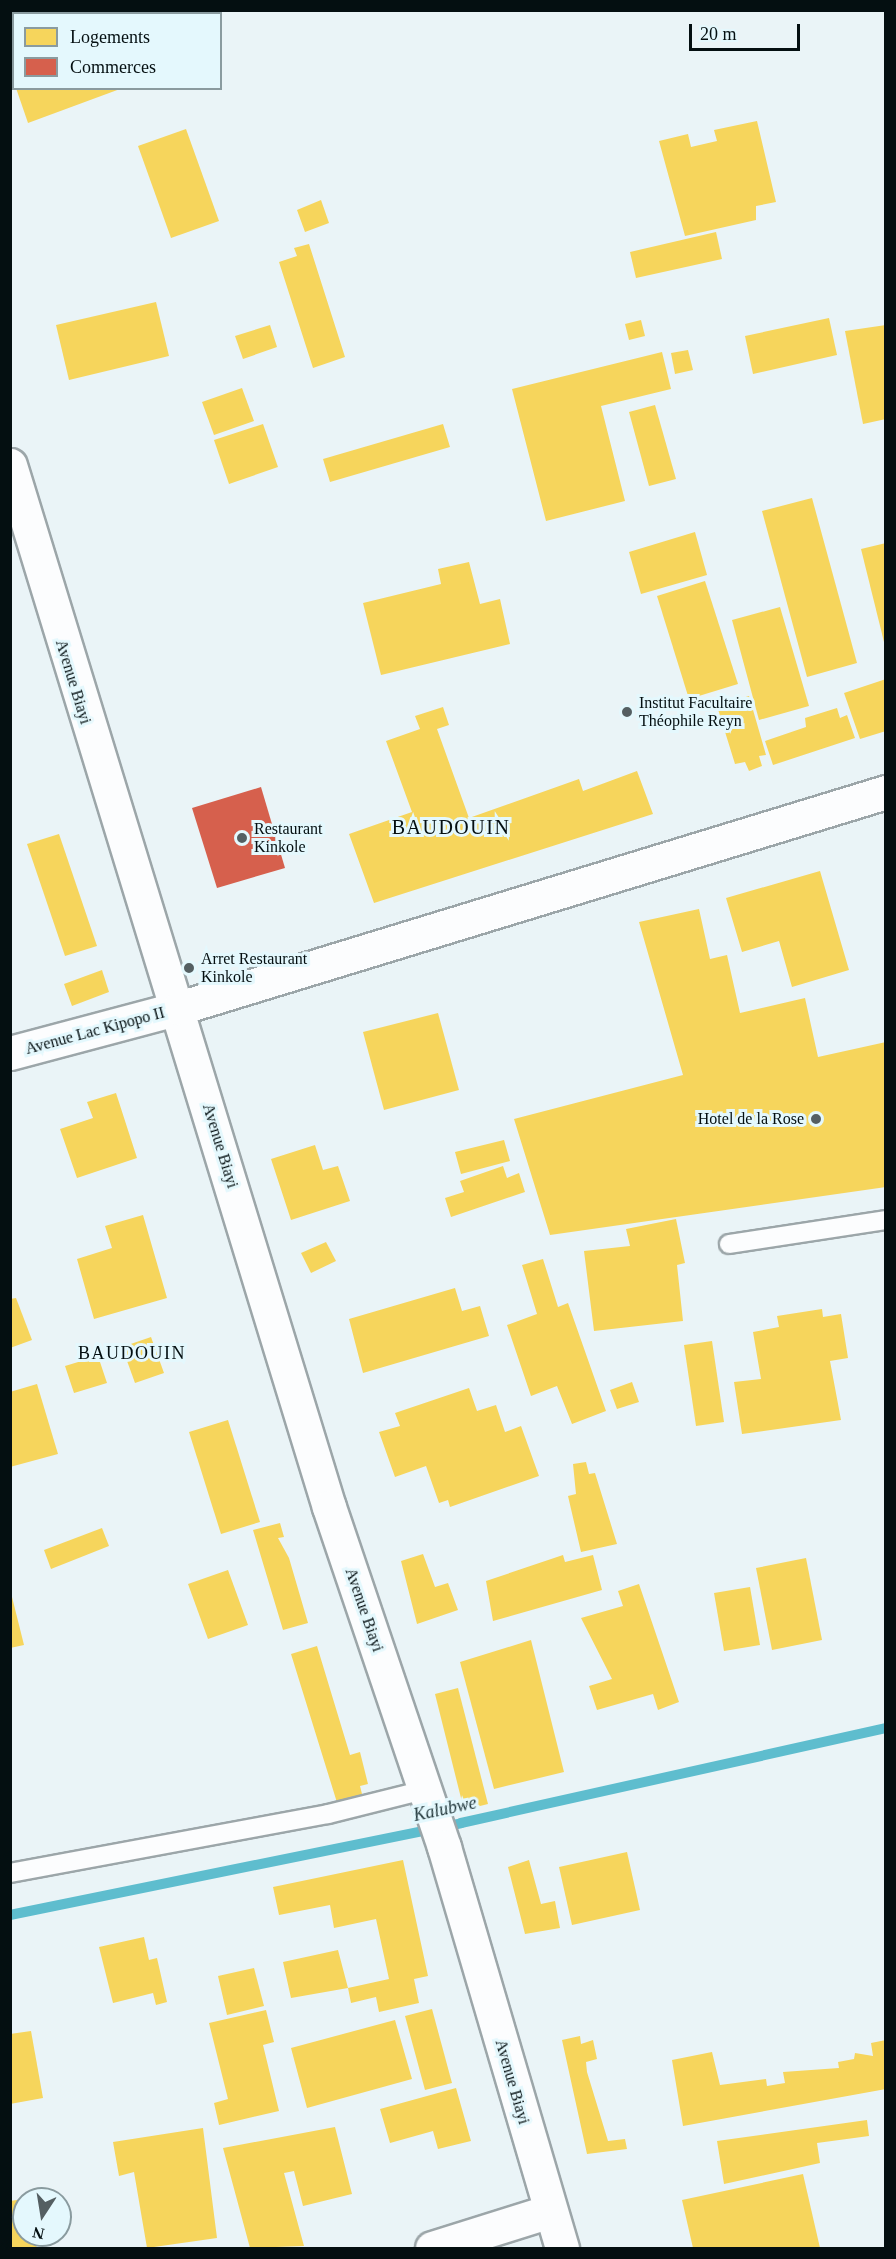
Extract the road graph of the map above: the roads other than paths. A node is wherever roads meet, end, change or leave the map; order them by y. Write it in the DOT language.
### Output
graph roads {
  1 [pos="10,465"];
  2 [pos="885,792"];
  3 [pos="179,1008"];
  4 [pos="10,1053"];
  5 [pos="885,1220"];
  6 [pos="729,1244"];
  7 [pos="424,1790"];
  8 [pos="10,1873"];
  9 [pos="550,2211"];
  10 [pos="432,2248"];
  11 [pos="562,2248"];
  1 -- 3 [label="street, Avenue Biayi"];
  2 -- 3 [label="street, Avenue Lac Kipopo II"];
  3 -- 4 [label="street, Avenue Lac Kipopo II"];
  3 -- 7 [label="street, Avenue Biayi"];
  5 -- 6 [label="lane"];
  7 -- 8 [label="lane"];
  7 -- 9 [label="street, Avenue Biayi"];
  9 -- 10 [label="street"];
  9 -- 11 [label="street, Avenue Biayi"];
}
